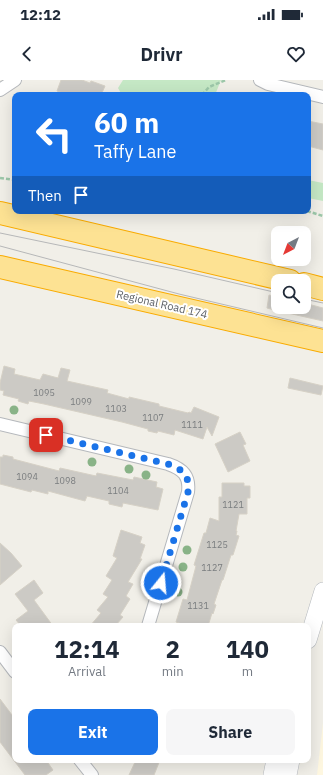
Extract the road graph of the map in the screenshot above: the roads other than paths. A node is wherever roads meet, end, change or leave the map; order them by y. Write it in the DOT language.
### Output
graph roads {
  1 [pos="15,80"];
  2 [pos="260,80"];
  3 [pos="0,90"];
  4 [pos="302,92"];
  5 [pos="311,94"];
  6 [pos="323,97"];
  7 [pos="0,213"];
  8 [pos="0,267"];
  9 [pos="271,277"];
  10 [pos="311,286"];
  11 [pos="323,289"];
  12 [pos="323,341"];
  13 [pos="0,424"];
  14 [pos="323,591"];
  15 [pos="149,623"];
  16 [pos="311,630"];
  17 [pos="0,652"];
  18 [pos="12,668"];
  19 [pos="82,763"];
  20 [pos="274,763"];
  21 [pos="290,763"];
  22 [pos="92,775"];
  23 [pos="272,775"];
  24 [pos="288,775"];
  1 -- 3 [label="street"];
  2 -- 4 [label="street"];
  5 -- 6 [label="street"];
  7 -- 9 [label="highway"];
  8 -- 12 [label="highway, Regional Road 174"];
  10 -- 11 [label="highway"];
  13 -- 15 [label="street"];
  14 -- 16 [label="main road"];
  17 -- 18 [label="street"];
  19 -- 22 [label="street"];
  20 -- 23 [label="main road"];
  21 -- 24 [label="main road"];
}
